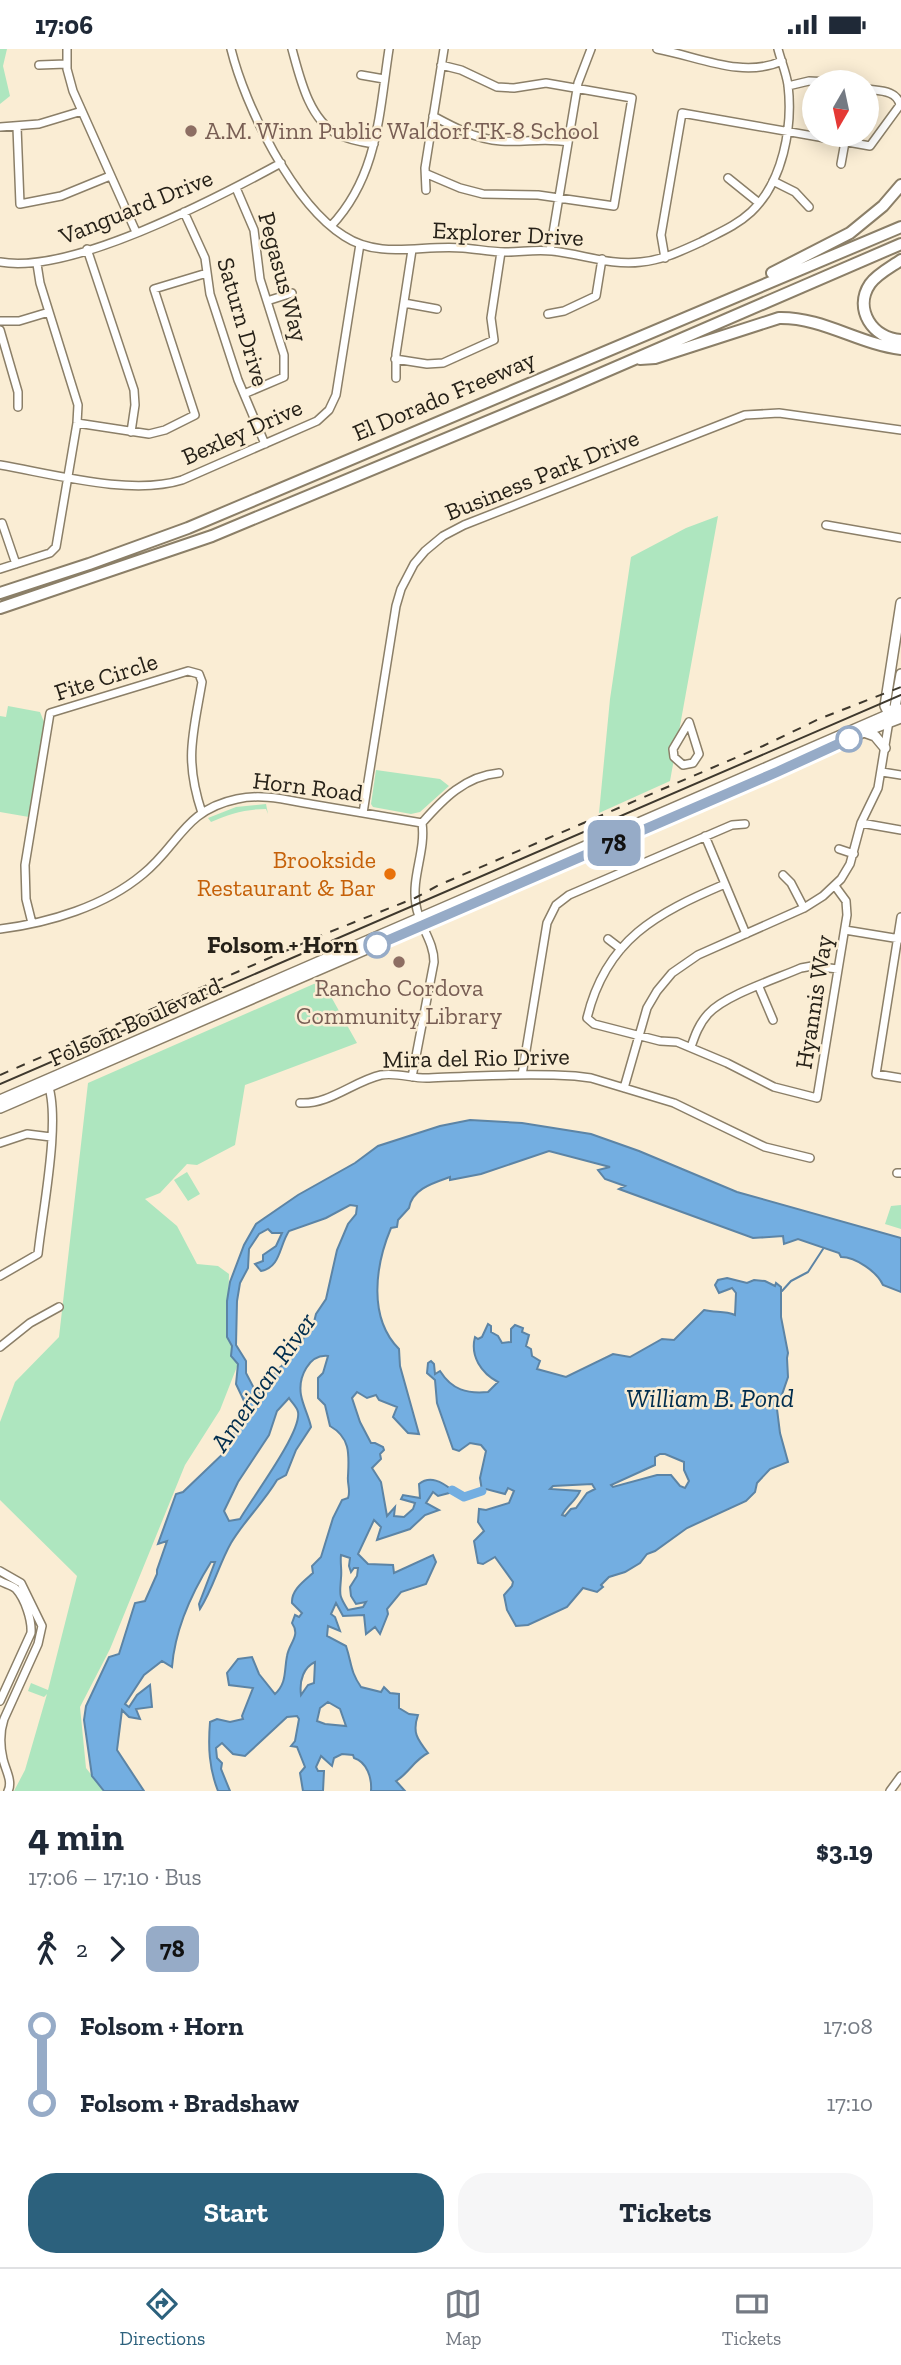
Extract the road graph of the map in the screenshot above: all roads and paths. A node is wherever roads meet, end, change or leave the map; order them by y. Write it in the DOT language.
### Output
graph roads {
  1 [pos="67,49"];
  2 [pos="230,49"];
  3 [pos="292,49"];
  4 [pos="389,49"];
  5 [pos="444,49"];
  6 [pos="591,49"];
  7 [pos="657,49"];
  8 [pos="778,49"];
  9 [pos="689,53"];
  10 [pos="782,61"];
  11 [pos="66,64"];
  12 [pos="39,65"];
  13 [pos="442,65"];
  14 [pos="361,75"];
  15 [pos="384,79"];
  16 [pos="802,83"];
  17 [pos="788,86"];
  18 [pos="577,89"];
  19 [pos="879,92"];
  20 [pos="82,111"];
  21 [pos="433,116"];
  22 [pos="17,127"];
  23 [pos="0,128"];
  24 [pos="786,131"];
  25 [pos="802,134"];
  26 [pos="879,134"];
  27 [pos="568,142"];
  28 [pos="374,144"];
  29 [pos="844,147"];
  30 [pos="281,163"];
  31 [pos="841,165"];
  32 [pos="427,174"];
  33 [pos="110,176"];
  34 [pos="728,178"];
  35 [pos="774,181"];
  36 [pos="901,185"];
  37 [pos="236,188"];
  38 [pos="426,190"];
  39 [pos="559,199"];
  40 [pos="759,203"];
  41 [pos="809,207"];
  42 [pos="184,212"];
  43 [pos="331,226"];
  44 [pos="901,227"];
  45 [pos="136,232"];
  46 [pos="360,244"];
  47 [pos="901,244"];
  48 [pos="87,249"];
  49 [pos="412,250"];
  50 [pos="550,251"];
  51 [pos="501,252"];
  52 [pos="665,258"];
  53 [pos="602,259"];
  54 [pos="901,260"];
  55 [pos="0,262"];
  56 [pos="37,264"];
  57 [pos="208,273"];
  58 [pos="292,293"];
  59 [pos="267,301"];
  60 [pos="404,303"];
  61 [pos="437,309"];
  62 [pos="701,310"];
  63 [pos="49,312"];
  64 [pos="548,314"];
  65 [pos="0,320"];
  66 [pos="0,330"];
  67 [pos="901,340"];
  68 [pos="901,349"];
  69 [pos="395,359"];
  70 [pos="634,359"];
  71 [pos="396,378"];
  72 [pos="244,394"];
  73 [pos="18,407"];
  74 [pos="77,423"];
  75 [pos="901,430"];
  76 [pos="131,432"];
  77 [pos="265,445"];
  78 [pos="0,465"];
  79 [pos="68,477"];
  80 [pos="2,523"];
  81 [pos="826,525"];
  82 [pos="901,538"];
  83 [pos="16,564"];
  84 [pos="0,569"];
  85 [pos="0,593"];
  86 [pos="901,603"];
  87 [pos="0,608"];
  88 [pos="901,674"];
  89 [pos="900,691"];
  90 [pos="901,709"];
  91 [pos="901,718"];
  92 [pos="889,719"];
  93 [pos="864,732"];
  94 [pos="695,743"];
  95 [pos="886,748"];
  96 [pos="882,772"];
  97 [pos="499,773"];
  98 [pos="901,775"];
  99 [pos="202,813"];
  100 [pos="363,813"];
  101 [pos="422,823"];
  102 [pos="745,824"];
  103 [pos="861,824"];
  104 [pos="901,830"];
  105 [pos="705,837"];
  106 [pos="839,849"];
  107 [pos="854,854"];
  108 [pos="542,866"];
  109 [pos="783,875"];
  110 [pos="725,884"];
  111 [pos="835,886"];
  112 [pos="510,888"];
  113 [pos="804,908"];
  114 [pos="901,917"];
  115 [pos="422,922"];
  116 [pos="32,923"];
  117 [pos="0,929"];
  118 [pos="845,930"];
  119 [pos="746,934"];
  120 [pos="608,939"];
  121 [pos="899,939"];
  122 [pos="361,945"];
  123 [pos="621,949"];
  124 [pos="335,964"];
  125 [pos="838,969"];
  126 [pos="292,975"];
  127 [pos="759,987"];
  128 [pos="262,996"];
  129 [pos="773,1020"];
  130 [pos="638,1034"];
  131 [pos="691,1047"];
  132 [pos="522,1075"];
  133 [pos="412,1077"];
  134 [pos="901,1078"];
  135 [pos="48,1085"];
  136 [pos="624,1088"];
  137 [pos="0,1100"];
  138 [pos="300,1103"];
  139 [pos="0,1108"];
  140 [pos="51,1137"];
  141 [pos="0,1143"];
  142 [pos="810,1158"];
  143 [pos="2,1272"];
  144 [pos="59,1307"];
  145 [pos="0,1347"];
  146 [pos="0,1571"];
  147 [pos="0,1581"];
  148 [pos="0,1701"];
  149 [pos="3,1714"];
  150 [pos="901,1776"];
  151 [pos="8,1791"];
  152 [pos="890,1791"];
  1 -- 11 [label="street"];
  2 -- 30 [label="street, Explorer Drive"];
  3 -- 28 [label="street"];
  4 -- 15 [label="street"];
  5 -- 13 [label="street"];
  6 -- 18 [label="street"];
  7 -- 9 [label="street"];
  8 -- 10 [label="street, Explorer Drive"];
  9 -- 10 [label="street"];
  10 -- 17 [label="street, Explorer Drive"];
  11 -- 12 [label="street"];
  11 -- 20 [label="street"];
  13 -- 18 [label="street"];
  13 -- 21 [label="street"];
  14 -- 15 [label="street"];
  15 -- 28 [label="street"];
  16 -- 17 [label="street"];
  17 -- 24 [label="street, Explorer Drive"];
  18 -- 27 [label="street"];
  18 -- 39 [label="street"];
  19 -- 26 [label="street"];
  20 -- 22 [label="street"];
  20 -- 33 [label="street"];
  21 -- 27 [label="street"];
  21 -- 32 [label="street"];
  22 -- 23 [label="street"];
  22 -- 33 [label="street"];
  24 -- 25 [label="street"];
  24 -- 35 [label="street, Explorer Drive"];
  24 -- 52 [label="street"];
  27 -- 39 [label="street"];
  28 -- 43 [label="street"];
  29 -- 31 [label="street"];
  30 -- 37 [label="street, Vanguard Drive"];
  30 -- 43 [label="street, Explorer Drive"];
  32 -- 38 [label="street"];
  32 -- 39 [label="street"];
  33 -- 45 [label="street"];
  34 -- 40 [label="street"];
  35 -- 40 [label="street, Explorer Drive"];
  35 -- 41 [label="street"];
  36 -- 62 [label="highway"];
  37 -- 42 [label="street, Vanguard Drive"];
  37 -- 59 [label="street, Pegasus Way"];
  39 -- 50 [label="street"];
  40 -- 52 [label="street, Explorer Drive"];
  42 -- 45 [label="street, Vanguard Drive"];
  42 -- 57 [label="street, Saturn Drive"];
  43 -- 46 [label="street, Explorer Drive"];
  44 -- 62 [label="highway, El Dorado Freeway"];
  45 -- 48 [label="street, Vanguard Drive"];
  46 -- 49 [label="street, Explorer Drive"];
  46 -- 77 [label="street, Bexley Drive"];
  47 -- 70 [label="highway, El Dorado Freeway"];
  48 -- 56 [label="street, Vanguard Drive"];
  48 -- 76 [label="street"];
  49 -- 51 [label="street, Explorer Drive"];
  49 -- 60 [label="street"];
  50 -- 51 [label="street, Explorer Drive"];
  50 -- 53 [label="street, Explorer Drive"];
  51 -- 69 [label="street"];
  52 -- 53 [label="street, Explorer Drive"];
  53 -- 64 [label="street"];
  54 -- 67 [label="highway"];
  55 -- 56 [label="street, Vanguard Drive"];
  56 -- 63 [label="street"];
  57 -- 72 [label="street, Saturn Drive"];
  57 -- 76 [label="street"];
  58 -- 59 [label="street"];
  59 -- 72 [label="street, Pegasus Way"];
  60 -- 61 [label="street"];
  60 -- 69 [label="street"];
  62 -- 85 [label="highway, El Dorado Freeway"];
  63 -- 65 [label="street"];
  63 -- 74 [label="street"];
  66 -- 73 [label="street"];
  68 -- 70 [label="highway"];
  69 -- 71 [label="street"];
  70 -- 87 [label="highway, El Dorado Freeway"];
  72 -- 77 [label="street, Saturn Drive"];
  74 -- 76 [label="street"];
  74 -- 79 [label="street"];
  75 -- 100 [label="street, Business Park Drive"];
  77 -- 79 [label="street, Bexley Drive"];
  78 -- 79 [label="street, Bexley Drive"];
  79 -- 83 [label="street"];
  80 -- 83 [label="street"];
  81 -- 82 [label="street"];
  83 -- 84 [label="street"];
  86 -- 92 [label="main road"];
  88 -- 89 [label="main road"];
  89 -- 92 [label="main road"];
  90 -- 92 [label="main road, Folsom Boulevard"];
  91 -- 92 [label="main road, Folsom Boulevard"];
  92 -- 93 [label="main road, Folsom Boulevard"];
  92 -- 95 [label="street"];
  92 -- 108 [label="main road, Folsom Boulevard"];
  93 -- 95 [label="main road"];
  93 -- 112 [label="main road, Folsom Boulevard"];
  94 -- 94 [label="street"];
  95 -- 96 [label="street"];
  96 -- 98 [label="street"];
  96 -- 103 [label="street"];
  97 -- 101 [label="street"];
  99 -- 100 [label="street, Horn Road"];
  99 -- 116 [label="street, Horn Road"];
  99 -- 116 [label="street, Fite Circle"];
  100 -- 101 [label="street, Horn Road"];
  101 -- 115 [label="street"];
  102 -- 105 [label="street"];
  103 -- 104 [label="street"];
  103 -- 107 [label="street"];
  105 -- 110 [label="street"];
  105 -- 132 [label="street"];
  106 -- 107 [label="street"];
  107 -- 111 [label="street"];
  108 -- 112 [label="main road"];
  108 -- 115 [label="main road, Folsom Boulevard"];
  109 -- 113 [label="street"];
  110 -- 119 [label="street"];
  110 -- 123 [label="street, Hyannis Way"];
  111 -- 113 [label="street"];
  111 -- 118 [label="street, Hyannis Way"];
  112 -- 115 [label="main road, Folsom Boulevard"];
  113 -- 119 [label="street"];
  114 -- 121 [label="street"];
  115 -- 122 [label="main road, Folsom Boulevard"];
  115 -- 124 [label="main road, Folsom Boulevard"];
  115 -- 133 [label="street"];
  116 -- 117 [label="street, Horn Road"];
  118 -- 121 [label="street"];
  118 -- 125 [label="street, Hyannis Way"];
  119 -- 130 [label="street"];
  120 -- 123 [label="street"];
  121 -- 134 [label="street"];
  122 -- 124 [label="main road"];
  122 -- 126 [label="main road, Folsom Boulevard"];
  123 -- 130 [label="street, Hyannis Way"];
  124 -- 128 [label="main road, Folsom Boulevard"];
  125 -- 127 [label="street"];
  125 -- 131 [label="street, Hyannis Way"];
  126 -- 128 [label="main road"];
  126 -- 135 [label="main road, Folsom Boulevard"];
  127 -- 129 [label="street"];
  127 -- 131 [label="street"];
  128 -- 135 [label="main road, Folsom Boulevard"];
  130 -- 131 [label="street, Hyannis Way"];
  130 -- 136 [label="street"];
  132 -- 133 [label="street, Mira del Rio Drive"];
  132 -- 136 [label="street, Mira del Rio Drive"];
  133 -- 138 [label="street, Mira del Rio Drive"];
  135 -- 137 [label="main road, Folsom Boulevard"];
  135 -- 139 [label="main road, Folsom Boulevard"];
  135 -- 140 [label="street"];
  136 -- 142 [label="street, Mira del Rio Drive"];
  140 -- 141 [label="street"];
  140 -- 143 [label="street"];
  144 -- 145 [label="street"];
  146 -- 149 [label="street"];
  147 -- 148 [label="street"];
  149 -- 151 [label="street"];
  150 -- 152 [label="street"];
}
